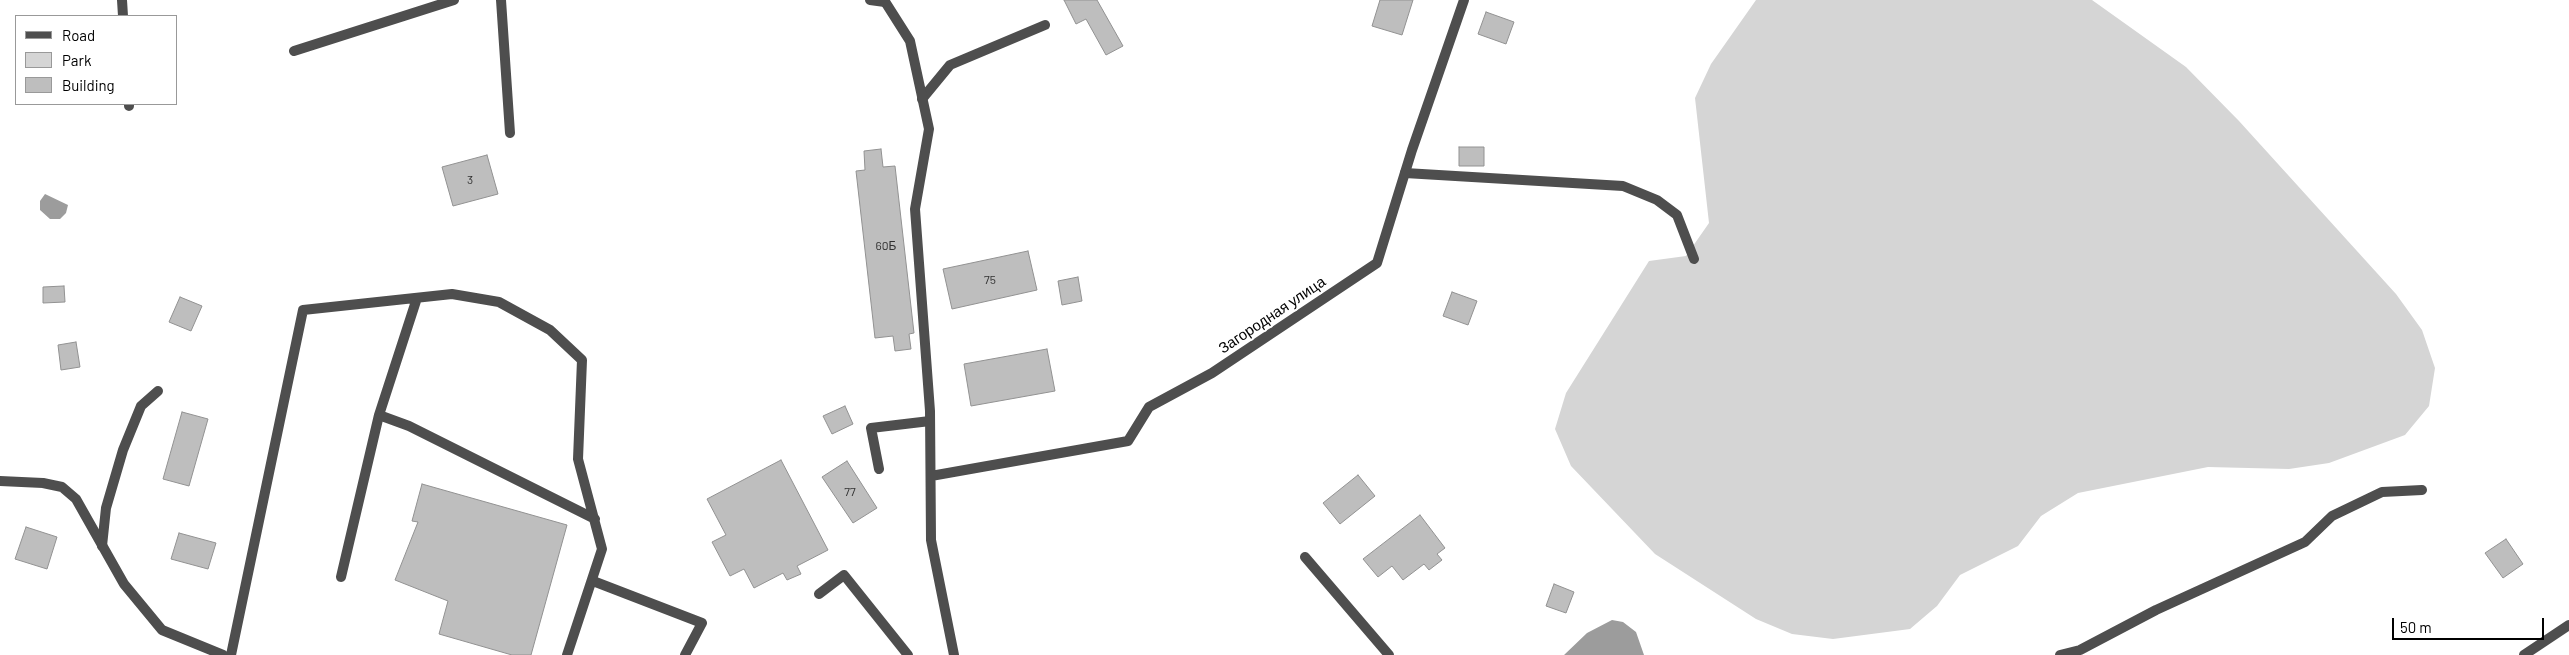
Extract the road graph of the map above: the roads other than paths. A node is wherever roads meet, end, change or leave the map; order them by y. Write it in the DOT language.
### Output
graph roads {
  1 [pos="122,0"];
  2 [pos="454,0"];
  3 [pos="501,0"];
  4 [pos="870,0"];
  5 [pos="1464,0"];
  6 [pos="884,1"];
  7 [pos="123,15"];
  8 [pos="1045,25"];
  9 [pos="294,51"];
  10 [pos="922,99"];
  11 [pos="510,133"];
  12 [pos="1405,174"];
  13 [pos="1694,259"];
  14 [pos="417,298"];
  15 [pos="158,391"];
  16 [pos="379,415"];
  17 [pos="930,422"];
  18 [pos="879,469"];
  19 [pos="930,476"];
  20 [pos="0,480"];
  21 [pos="2422,490"];
  22 [pos="594,519"];
  23 [pos="102,546"];
  24 [pos="1305,557"];
  25 [pos="340,577"];
  26 [pos="593,581"];
  27 [pos="819,594"];
  28 [pos="2569,625"];
  29 [pos="223,655"];
  30 [pos="231,655"];
  31 [pos="567,655"];
  32 [pos="685,655"];
  33 [pos="908,655"];
  34 [pos="954,655"];
  35 [pos="1389,655"];
  36 [pos="2060,655"];
  37 [pos="2524,655"];
  1 -- 7 [label="street"];
  2 -- 9 [label="street"];
  3 -- 11 [label="street"];
  4 -- 6 [label="street"];
  5 -- 12 [label="street, Загородная улица"];
  6 -- 10 [label="street"];
  8 -- 10 [label="street"];
  10 -- 17 [label="street"];
  12 -- 13 [label="street"];
  12 -- 19 [label="street, Загородная улица"];
  14 -- 16 [label="street"];
  14 -- 22 [label="street"];
  14 -- 30 [label="street"];
  15 -- 23 [label="street"];
  16 -- 22 [label="street"];
  16 -- 25 [label="street"];
  17 -- 18 [label="street"];
  17 -- 19 [label="street"];
  19 -- 34 [label="street"];
  20 -- 23 [label="street"];
  21 -- 36 [label="street"];
  22 -- 26 [label="street"];
  23 -- 29 [label="street"];
  24 -- 35 [label="street"];
  26 -- 31 [label="street"];
  26 -- 32 [label="street"];
  27 -- 33 [label="street"];
  28 -- 37 [label="street"];
}
